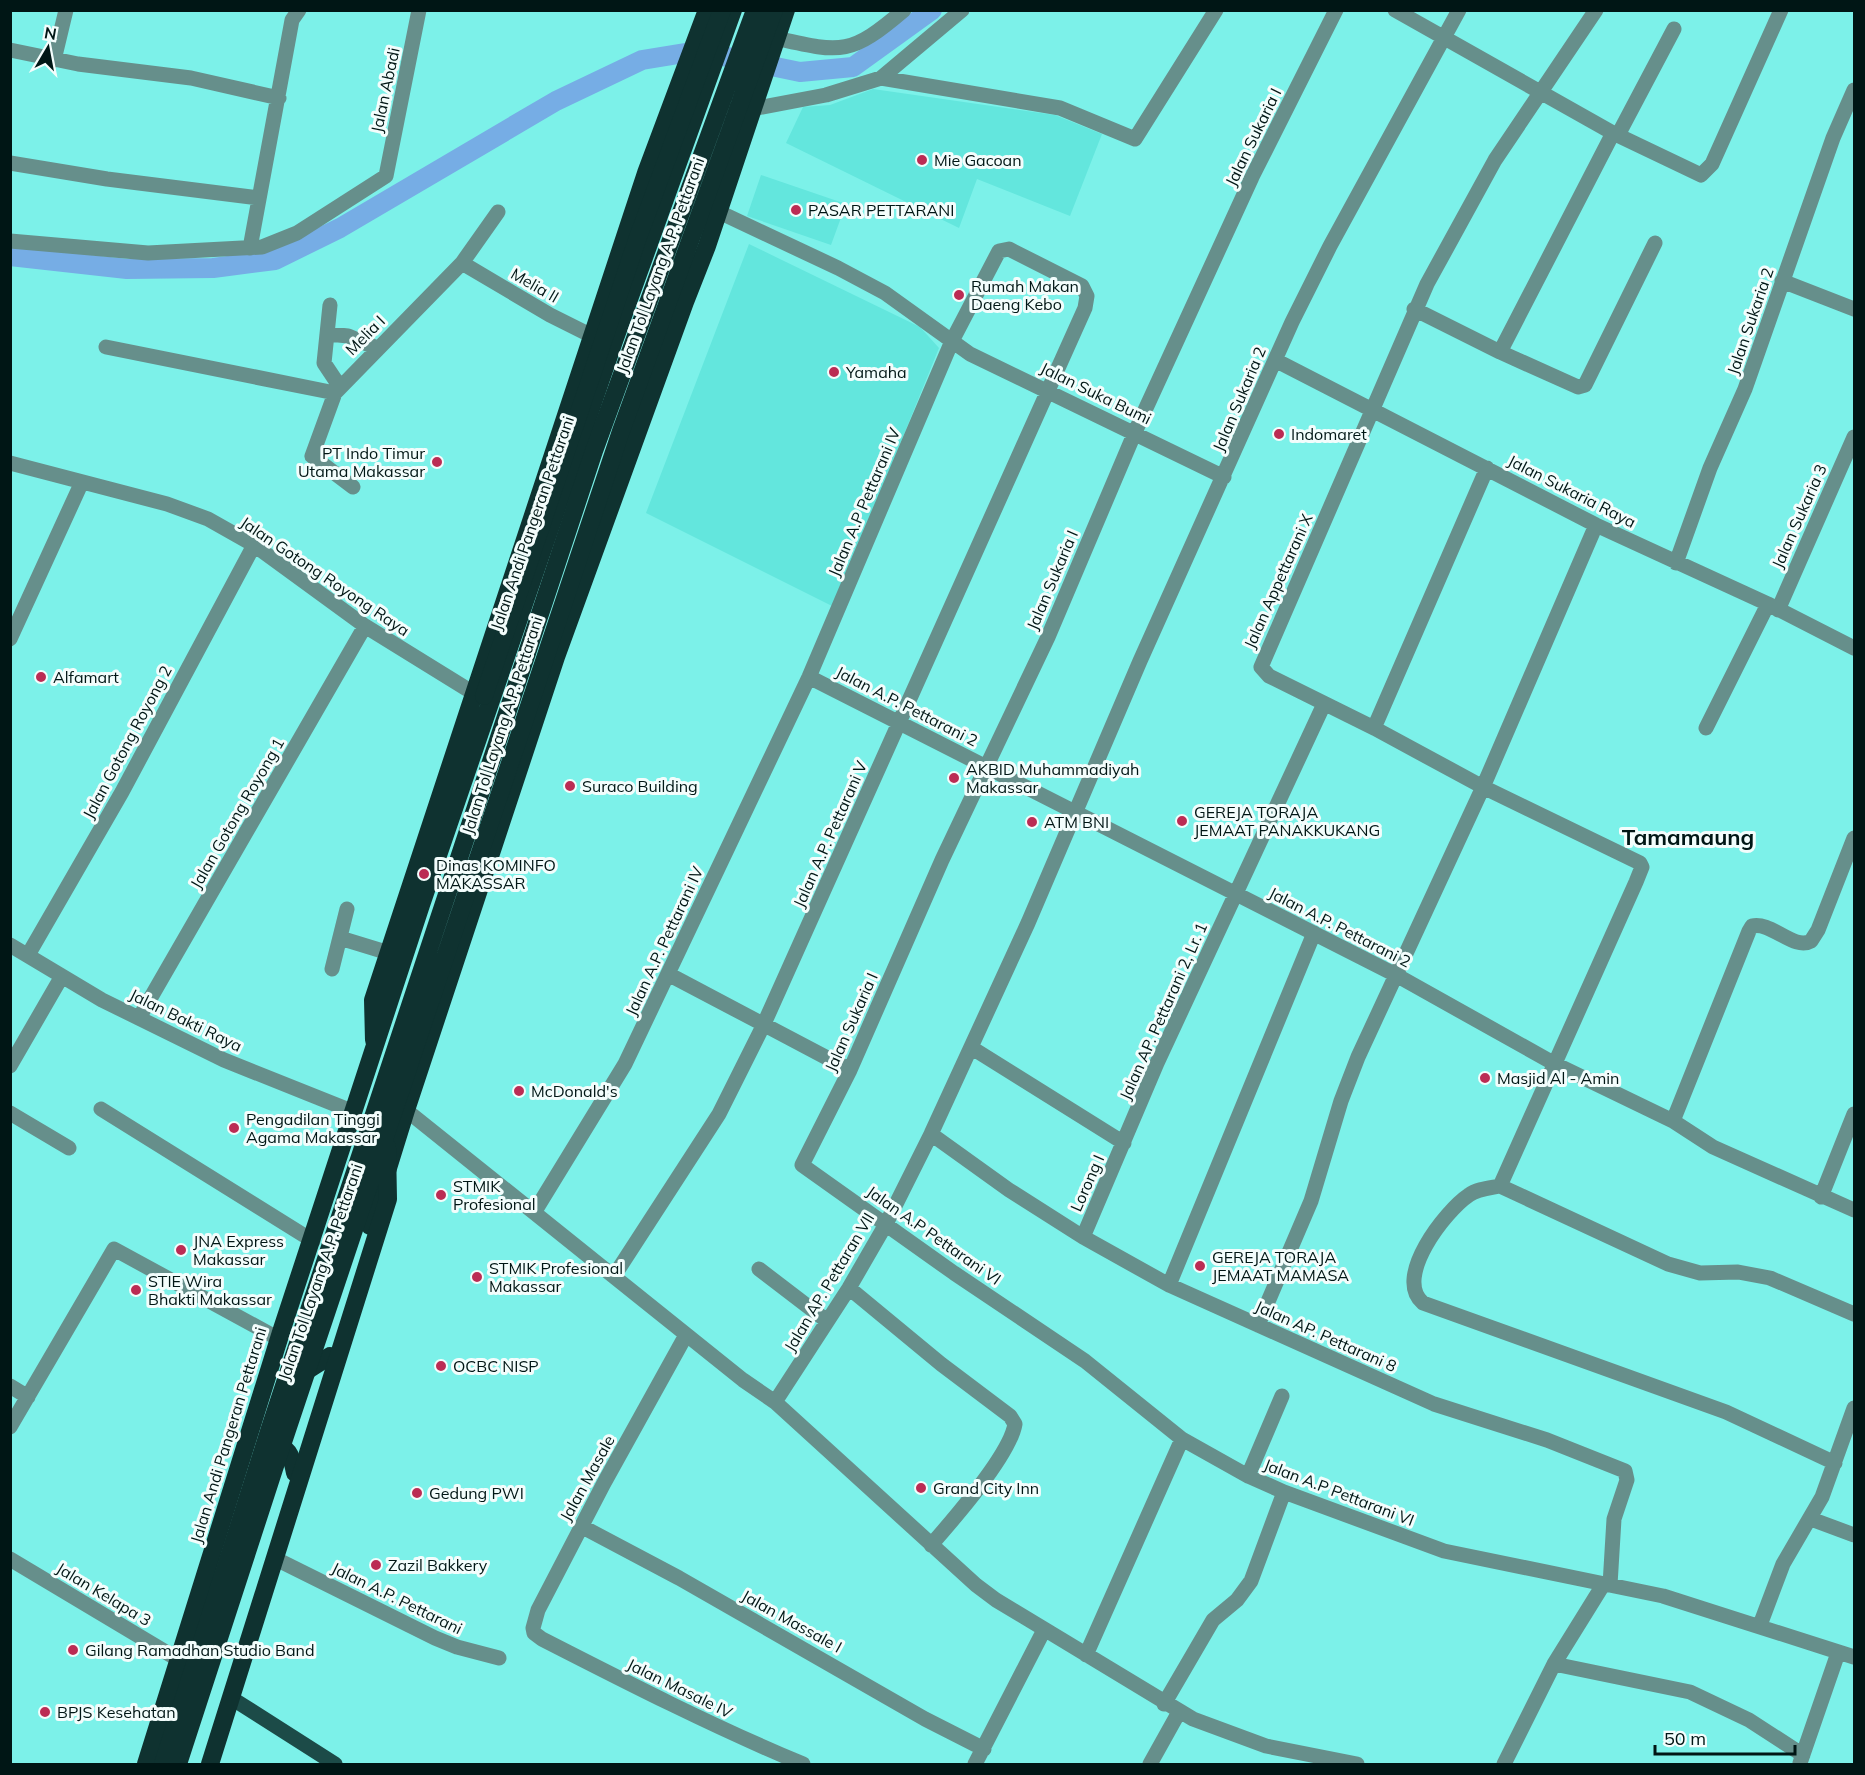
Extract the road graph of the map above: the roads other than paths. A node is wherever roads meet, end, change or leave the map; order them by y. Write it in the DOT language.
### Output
graph roads {
  1 [pos="66,10"];
  2 [pos="299,10"];
  3 [pos="420,10"];
  4 [pos="707,10"];
  5 [pos="722,10"];
  6 [pos="733,10"];
  7 [pos="755,10"];
  8 [pos="774,10"];
  9 [pos="786,10"];
  10 [pos="904,10"];
  11 [pos="962,10"];
  12 [pos="1216,10"];
  13 [pos="1336,10"];
  14 [pos="1395,10"];
  15 [pos="1459,10"];
  16 [pos="1596,10"];
  17 [pos="1781,10"];
  18 [pos="1674,29"];
  19 [pos="699,30"];
  20 [pos="724,37"];
  21 [pos="1443,38"];
  22 [pos="774,42"];
  23 [pos="10,50"];
  24 [pos="54,60"];
  25 [pos="686,70"];
  26 [pos="711,75"];
  27 [pos="881,78"];
  28 [pos="1854,90"];
  29 [pos="1539,91"];
  30 [pos="279,98"];
  31 [pos="754,105"];
  32 [pos="1615,134"];
  33 [pos="10,163"];
  34 [pos="259,198"];
  35 [pos="498,212"];
  36 [pos="719,212"];
  37 [pos="10,241"];
  38 [pos="1655,243"];
  39 [pos="250,248"];
  40 [pos="462,263"];
  41 [pos="1782,281"];
  42 [pos="330,305"];
  43 [pos="1414,309"];
  44 [pos="1854,309"];
  45 [pos="329,334"];
  46 [pos="592,336"];
  47 [pos="952,341"];
  48 [pos="106,347"];
  49 [pos="377,348"];
  50 [pos="1500,352"];
  51 [pos="1275,360"];
  52 [pos="338,390"];
  53 [pos="1048,390"];
  54 [pos="1372,409"];
  55 [pos="1135,432"];
  56 [pos="1854,437"];
  57 [pos="10,463"];
  58 [pos="1487,468"];
  59 [pos="1224,477"];
  60 [pos="81,484"];
  61 [pos="353,487"];
  62 [pos="1596,525"];
  63 [pos="254,545"];
  64 [pos="1676,563"];
  65 [pos="1773,607"];
  66 [pos="365,626"];
  67 [pos="11,638"];
  68 [pos="1854,648"];
  69 [pos="809,677"];
  70 [pos="479,695"];
  71 [pos="1324,704"];
  72 [pos="900,722"];
  73 [pos="1374,728"];
  74 [pos="1706,728"];
  75 [pos="985,766"];
  76 [pos="1483,787"];
  77 [pos="1075,814"];
  78 [pos="1854,838"];
  79 [pos="1235,895"];
  80 [pos="422,905"];
  81 [pos="347,909"];
  82 [pos="1314,933"];
  83 [pos="340,938"];
  84 [pos="10,945"];
  85 [pos="388,953"];
  86 [pos="28,955"];
  87 [pos="332,969"];
  88 [pos="668,974"];
  89 [pos="1396,975"];
  90 [pos="62,976"];
  91 [pos="139,1018"];
  92 [pos="763,1026"];
  93 [pos="972,1048"];
  94 [pos="375,1051"];
  95 [pos="1555,1065"];
  96 [pos="10,1066"];
  97 [pos="850,1070"];
  98 [pos="101,1109"];
  99 [pos="406,1110"];
  100 [pos="354,1112"];
  101 [pos="10,1113"];
  102 [pos="1854,1114"];
  103 [pos="1673,1121"];
  104 [pos="387,1133"];
  105 [pos="931,1134"];
  106 [pos="1124,1143"];
  107 [pos="69,1148"];
  108 [pos="802,1165"];
  109 [pos="1500,1186"];
  110 [pos="381,1191"];
  111 [pos="1821,1197"];
  112 [pos="1854,1210"];
  113 [pos="534,1211"];
  114 [pos="886,1224"];
  115 [pos="1083,1237"];
  116 [pos="313,1241"];
  117 [pos="759,1269"];
  118 [pos="614,1276"];
  119 [pos="1169,1285"];
  120 [pos="849,1288"];
  121 [pos="1854,1314"];
  122 [pos="827,1321"];
  123 [pos="1258,1325"];
  124 [pos="686,1335"];
  125 [pos="279,1339"];
  126 [pos="330,1356"];
  127 [pos="10,1386"];
  128 [pos="1282,1396"];
  129 [pos="28,1398"];
  130 [pos="775,1401"];
  131 [pos="1854,1408"];
  132 [pos="10,1427"];
  133 [pos="1182,1439"];
  134 [pos="240,1463"];
  135 [pos="1835,1463"];
  136 [pos="1248,1476"];
  137 [pos="294,1477"];
  138 [pos="1284,1492"];
  139 [pos="297,1512"];
  140 [pos="1811,1519"];
  141 [pos="581,1526"];
  142 [pos="1854,1535"];
  143 [pos="931,1545"];
  144 [pos="10,1560"];
  145 [pos="282,1562"];
  146 [pos="1607,1585"];
  147 [pos="1760,1625"];
  148 [pos="1044,1630"];
  149 [pos="542,1639"];
  150 [pos="1838,1653"];
  151 [pos="1086,1655"];
  152 [pos="1854,1657"];
  153 [pos="499,1658"];
  154 [pos="179,1660"];
  155 [pos="1554,1664"];
  156 [pos="236,1701"];
  157 [pos="1164,1704"];
  158 [pos="1179,1712"];
  159 [pos="984,1749"];
  160 [pos="1801,1760"];
  161 [pos="146,1764"];
  162 [pos="163,1764"];
  163 [pos="178,1764"];
  164 [pos="202,1764"];
  165 [pos="210,1764"];
  166 [pos="217,1764"];
  167 [pos="335,1764"];
  168 [pos="803,1764"];
  169 [pos="975,1764"];
  170 [pos="1150,1764"];
  171 [pos="1351,1764"];
  172 [pos="1504,1764"];
  1 -- 24 [label="street"];
  2 -- 30 [label="street"];
  3 -- 39 [label="street, Jalan Abadi"];
  4 -- 19 [label="highway, Jalan Andi Pangeran Pettarani"];
  5 -- 70 [label="highway, bridge"];
  6 -- 20 [label="highway, Jalan Andi Pangeran Pettarani"];
  7 -- 162 [label="highway, Jalan Tol Layang A.P. Pettarani, bridge"];
  8 -- 104 [label="highway, Jalan Tol Layang A.P. Pettarani, bridge"];
  9 -- 22 [label="highway"];
  10 -- 22 [label="street"];
  11 -- 27 [label="street"];
  12 -- 27 [label="street"];
  13 -- 55 [label="street, Jalan Sukaria I"];
  14 -- 21 [label="street"];
  15 -- 21 [label="street, Jalan Sukaria 2"];
  16 -- 29 [label="street"];
  17 -- 32 [label="street"];
  18 -- 32 [label="street"];
  19 -- 20 [label="street"];
  19 -- 25 [label="highway, Jalan Andi Pangeran Pettarani"];
  20 -- 26 [label="highway, Jalan Andi Pangeran Pettarani"];
  21 -- 29 [label="street"];
  21 -- 51 [label="street, Jalan Sukaria 2"];
  22 -- 31 [label="highway"];
  23 -- 24 [label="street"];
  24 -- 30 [label="street"];
  25 -- 26 [label="street"];
  25 -- 46 [label="highway, Jalan Andi Pangeran Pettarani"];
  26 -- 80 [label="highway, Jalan Andi Pangeran Pettarani"];
  27 -- 31 [label="street"];
  28 -- 41 [label="street, Jalan Sukaria 2"];
  29 -- 32 [label="street"];
  29 -- 43 [label="street"];
  30 -- 34 [label="street"];
  31 -- 36 [label="highway"];
  32 -- 50 [label="street"];
  33 -- 34 [label="street"];
  34 -- 39 [label="street"];
  35 -- 40 [label="street, Melia I"];
  36 -- 47 [label="street, Jalan Suka Bumi"];
  36 -- 99 [label="highway"];
  37 -- 39 [label="street"];
  38 -- 50 [label="street"];
  40 -- 46 [label="street, Melia II"];
  40 -- 49 [label="street, Melia I"];
  41 -- 44 [label="street"];
  41 -- 64 [label="street, Jalan Sukaria 2"];
  42 -- 45 [label="street"];
  43 -- 50 [label="street"];
  43 -- 54 [label="street"];
  45 -- 49 [label="street"];
  45 -- 52 [label="street"];
  46 -- 70 [label="highway, Jalan Andi Pangeran Pettarani"];
  47 -- 53 [label="street, Jalan Suka Bumi"];
  47 -- 53 [label="street, Jalan A.P Pettarani IV"];
  47 -- 69 [label="street, Jalan A.P Pettarani IV"];
  48 -- 52 [label="street"];
  49 -- 52 [label="street, Melia I"];
  51 -- 54 [label="street, Jalan Sukaria Raya"];
  51 -- 59 [label="street, Jalan Sukaria 2"];
  52 -- 61 [label="street, Melia I"];
  53 -- 55 [label="street, Jalan Suka Bumi"];
  53 -- 72 [label="street, Jalan A.P. Pettarani V"];
  54 -- 58 [label="street, Jalan Sukaria Raya"];
  54 -- 71 [label="street, Jalan Appettarani X"];
  55 -- 59 [label="street, Jalan Suka Bumi"];
  55 -- 75 [label="street, Jalan Sukaria I"];
  56 -- 65 [label="street, Jalan Sukaria 3"];
  57 -- 60 [label="street, Jalan Gotong Royong Raya"];
  58 -- 62 [label="street, Jalan Sukaria Raya"];
  58 -- 73 [label="street"];
  59 -- 77 [label="street, Jalan Sukaria 2"];
  60 -- 63 [label="street, Jalan Gotong Royong Raya"];
  60 -- 67 [label="street"];
  62 -- 64 [label="street, Jalan Sukaria Raya"];
  62 -- 76 [label="street"];
  63 -- 66 [label="street, Jalan Gotong Royong Raya"];
  63 -- 86 [label="street, Jalan Gotong Royong 2"];
  64 -- 65 [label="street, Jalan Sukaria Raya"];
  65 -- 68 [label="street, Jalan Sukaria Raya"];
  65 -- 74 [label="street, Jalan Sukaria 3"];
  66 -- 70 [label="street, Jalan Gotong Royong Raya"];
  66 -- 91 [label="street, Jalan Gotong Royong 1"];
  69 -- 72 [label="street, Jalan A.P. Pettarani 2"];
  69 -- 88 [label="street, Jalan A.P. Pettarani IV"];
  70 -- 80 [label="highway"];
  70 -- 85 [label="highway, Jalan Andi Pangeran Pettarani"];
  71 -- 73 [label="street, Jalan Appettarani X"];
  71 -- 79 [label="street, Jalan AP. Pettarani 2, Lr. 1"];
  72 -- 75 [label="street, Jalan A.P. Pettarani 2"];
  72 -- 92 [label="street, Jalan A.P. Pettarani V"];
  73 -- 76 [label="street, Jalan Appettarani X"];
  75 -- 77 [label="street, Jalan A.P. Pettarani 2"];
  75 -- 97 [label="street, Jalan Sukaria I"];
  76 -- 89 [label="street"];
  76 -- 95 [label="street, Jalan Appettarani X"];
  77 -- 79 [label="street, Jalan A.P. Pettarani 2"];
  77 -- 93 [label="street, Jalan Sukaria 2"];
  78 -- 103 [label="street"];
  79 -- 82 [label="street, Jalan A.P. Pettarani 2"];
  79 -- 106 [label="street, Jalan AP. Pettarani 2, Lr. 1"];
  80 -- 94 [label="highway, Jalan Andi Pangeran Pettarani"];
  81 -- 83 [label="street"];
  82 -- 89 [label="street, Jalan A.P. Pettarani 2"];
  82 -- 119 [label="street"];
  83 -- 85 [label="street"];
  83 -- 87 [label="street"];
  84 -- 86 [label="street, Jalan Bakti Raya"];
  85 -- 94 [label="highway, Jalan Andi Pangeran Pettarani"];
  86 -- 90 [label="street, Jalan Bakti Raya"];
  88 -- 92 [label="street"];
  88 -- 113 [label="street, Jalan A.P. Pettarani IV"];
  89 -- 95 [label="street, Jalan A.P. Pettarani 2"];
  89 -- 123 [label="street"];
  90 -- 91 [label="street, Jalan Bakti Raya"];
  90 -- 96 [label="street"];
  91 -- 100 [label="street, Jalan Bakti Raya"];
  92 -- 97 [label="street"];
  92 -- 118 [label="street, Jalan A.P. Pettarani V"];
  93 -- 105 [label="street, Jalan AP. Pettaran VII"];
  93 -- 106 [label="street"];
  94 -- 100 [label="highway, Jalan Andi Pangeran Pettarani"];
  95 -- 103 [label="street, Jalan A.P. Pettarani 2"];
  95 -- 109 [label="street"];
  97 -- 108 [label="street, Jalan Sukaria I"];
  98 -- 116 [label="street"];
  99 -- 110 [label="highway"];
  99 -- 113 [label="street"];
  100 -- 116 [label="highway, Jalan Andi Pangeran Pettarani"];
  101 -- 107 [label="street"];
  102 -- 111 [label="street"];
  103 -- 111 [label="street, Jalan A.P. Pettarani 2"];
  104 -- 163 [label="highway, Jalan Tol Layang A.P. Pettarani, bridge"];
  104 -- 165 [label="highway, bridge"];
  105 -- 114 [label="street, Jalan AP. Pettaran VII"];
  105 -- 115 [label="street, Jalan AP. Pettarani 8"];
  106 -- 115 [label="street, Lorong I"];
  108 -- 114 [label="street, Jalan A.P Pettarani VI"];
  109 -- 121 [label="street"];
  109 -- 135 [label="street"];
  110 -- 126 [label="highway"];
  110 -- 139 [label="main road"];
  111 -- 112 [label="street, Jalan A.P. Pettarani 2"];
  113 -- 118 [label="street"];
  114 -- 120 [label="street, Jalan AP. Pettaran VII"];
  114 -- 133 [label="street, Jalan A.P Pettarani VI"];
  115 -- 119 [label="street, Jalan AP. Pettarani 8"];
  116 -- 125 [label="highway, Jalan Andi Pangeran Pettarani"];
  117 -- 122 [label="street"];
  118 -- 124 [label="street"];
  119 -- 123 [label="street, Jalan AP. Pettarani 8"];
  120 -- 122 [label="street, Jalan AP. Pettaran VII"];
  120 -- 143 [label="street"];
  122 -- 130 [label="street, Jalan AP. Pettaran VII"];
  123 -- 146 [label="street, Jalan AP. Pettarani 8"];
  124 -- 130 [label="street"];
  124 -- 141 [label="street, Jalan Masale"];
  125 -- 126 [label="highway"];
  125 -- 129 [label="street"];
  125 -- 134 [label="highway, Jalan Andi Pangeran Pettarani"];
  126 -- 137 [label="highway"];
  127 -- 129 [label="street"];
  128 -- 136 [label="street"];
  129 -- 132 [label="street"];
  130 -- 143 [label="street"];
  131 -- 135 [label="street"];
  133 -- 136 [label="street, Jalan A.P Pettarani VI"];
  133 -- 151 [label="street"];
  134 -- 137 [label="highway"];
  134 -- 154 [label="highway, Jalan Andi Pangeran Pettarani"];
  135 -- 140 [label="street"];
  136 -- 138 [label="street, Jalan A.P Pettarani VI"];
  137 -- 139 [label="highway"];
  137 -- 164 [label="highway"];
  138 -- 146 [label="street, Jalan A.P Pettarani VI"];
  138 -- 157 [label="street"];
  139 -- 145 [label="main road"];
  140 -- 142 [label="street"];
  140 -- 147 [label="street"];
  141 -- 149 [label="street, Jalan Masale"];
  141 -- 159 [label="street, Jalan Massale I"];
  143 -- 148 [label="street"];
  144 -- 154 [label="street, Jalan Kelapa 3"];
  145 -- 153 [label="street, Jalan A.P. Pettarani"];
  145 -- 156 [label="main road"];
  146 -- 147 [label="street, Jalan A.P Pettarani VI"];
  146 -- 155 [label="street"];
  147 -- 150 [label="street, Jalan A.P Pettarani VI"];
  148 -- 151 [label="street"];
  148 -- 159 [label="street"];
  149 -- 168 [label="street, Jalan Masale IV"];
  150 -- 152 [label="street, Jalan A.P Pettarani VI"];
  150 -- 160 [label="street"];
  151 -- 157 [label="street"];
  154 -- 161 [label="highway, Jalan Andi Pangeran Pettarani"];
  155 -- 160 [label="street"];
  155 -- 172 [label="street"];
  156 -- 166 [label="main road"];
  156 -- 167 [label="main road"];
  157 -- 158 [label="street"];
  158 -- 170 [label="street"];
  158 -- 171 [label="street"];
  159 -- 169 [label="street"];
}
